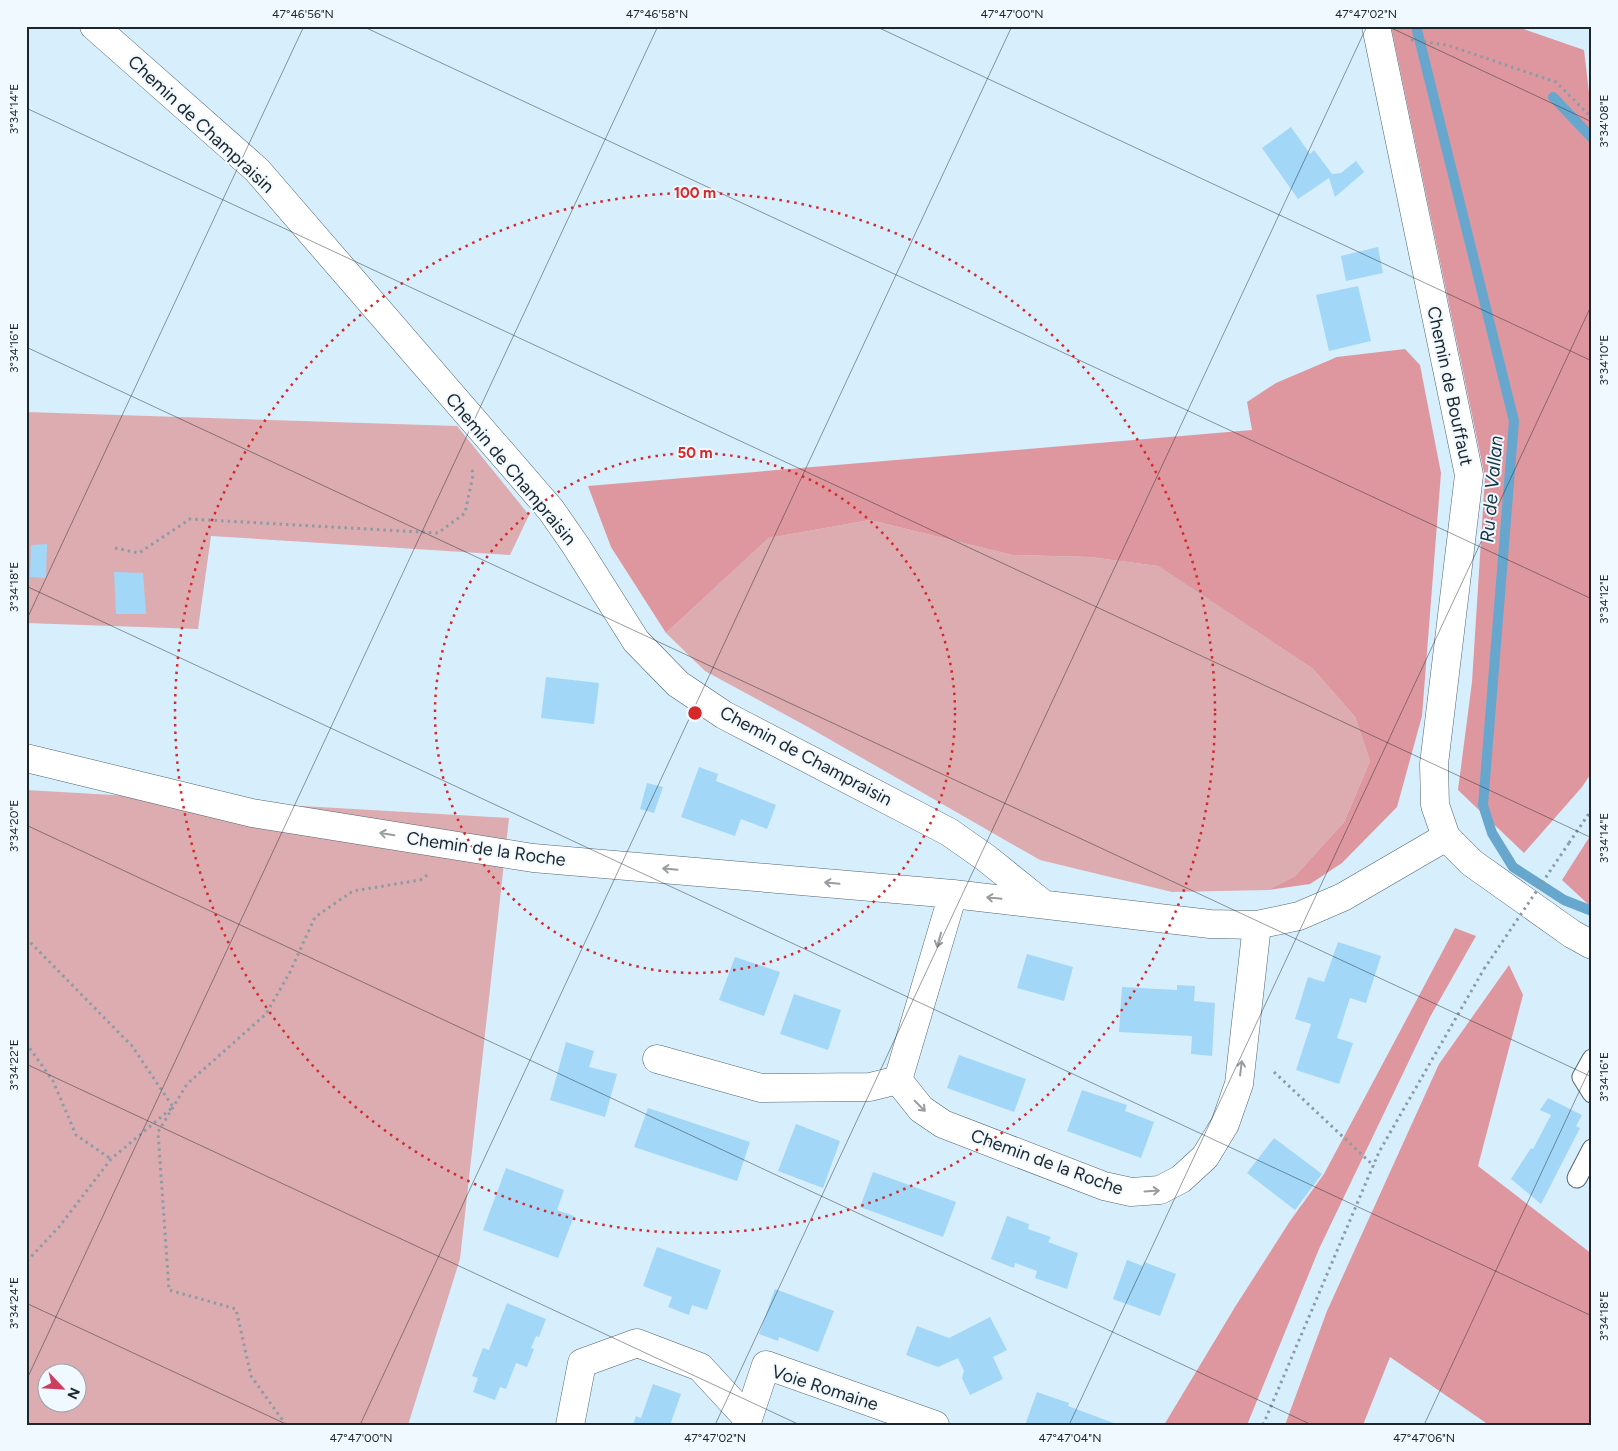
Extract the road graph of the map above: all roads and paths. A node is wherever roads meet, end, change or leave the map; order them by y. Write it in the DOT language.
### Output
graph roads {
  1 [pos="94,26"];
  2 [pos="1376,26"];
  3 [pos="1402,39"];
  4 [pos="1592,118"];
  5 [pos="472,467"];
  6 [pos="115,548"];
  7 [pos="26,758"];
  8 [pos="1592,809"];
  9 [pos="1446,837"];
  10 [pos="472,848"];
  11 [pos="953,894"];
  12 [pos="1042,903"];
  13 [pos="1257,926"];
  14 [pos="26,938"];
  15 [pos="1592,945"];
  16 [pos="26,1043"];
  17 [pos="1244,1044"];
  18 [pos="657,1058"];
  19 [pos="1592,1059"];
  20 [pos="898,1080"];
  21 [pos="1592,1093"];
  22 [pos="173,1107"];
  23 [pos="1592,1149"];
  24 [pos="111,1159"];
  25 [pos="1374,1166"];
  26 [pos="1577,1178"];
  27 [pos="26,1262"];
  28 [pos="747,1422"];
  29 [pos="286,1425"];
  30 [pos="570,1425"];
  31 [pos="935,1425"];
  32 [pos="1263,1425"];
  1 -- 12 [label="street, Chemin de Champraisin"];
  2 -- 9 [label="street, Chemin de Bouffaut"];
  3 -- 4 [label="path"];
  5 -- 6 [label="path"];
  10 -- 7 [label="street, Chemin de la Roche, one-way"];
  8 -- 25 [label="path, bridge"];
  9 -- 13 [label="street, Chemin de la Roche"];
  9 -- 15 [label="street"];
  11 -- 10 [label="street, Chemin de la Roche, one-way"];
  10 -- 22 [label="path"];
  12 -- 11 [label="street, Chemin de la Roche, one-way"];
  11 -- 20 [label="street, one-way"];
  12 -- 13 [label="street, Chemin de la Roche"];
  13 -- 17 [label="street, Chemin de la Roche"];
  14 -- 22 [label="path"];
  16 -- 24 [label="path"];
  20 -- 17 [label="street, Chemin de la Roche, one-way"];
  17 -- 25 [label="path"];
  18 -- 20 [label="street"];
  19 -- 21 [label="lane"];
  22 -- 24 [label="path"];
  22 -- 29 [label="path"];
  23 -- 26 [label="lane"];
  24 -- 27 [label="path"];
  25 -- 32 [label="path"];
  28 -- 30 [label="street, Voie Romaine"];
  28 -- 31 [label="street, Voie Romaine"];
}
